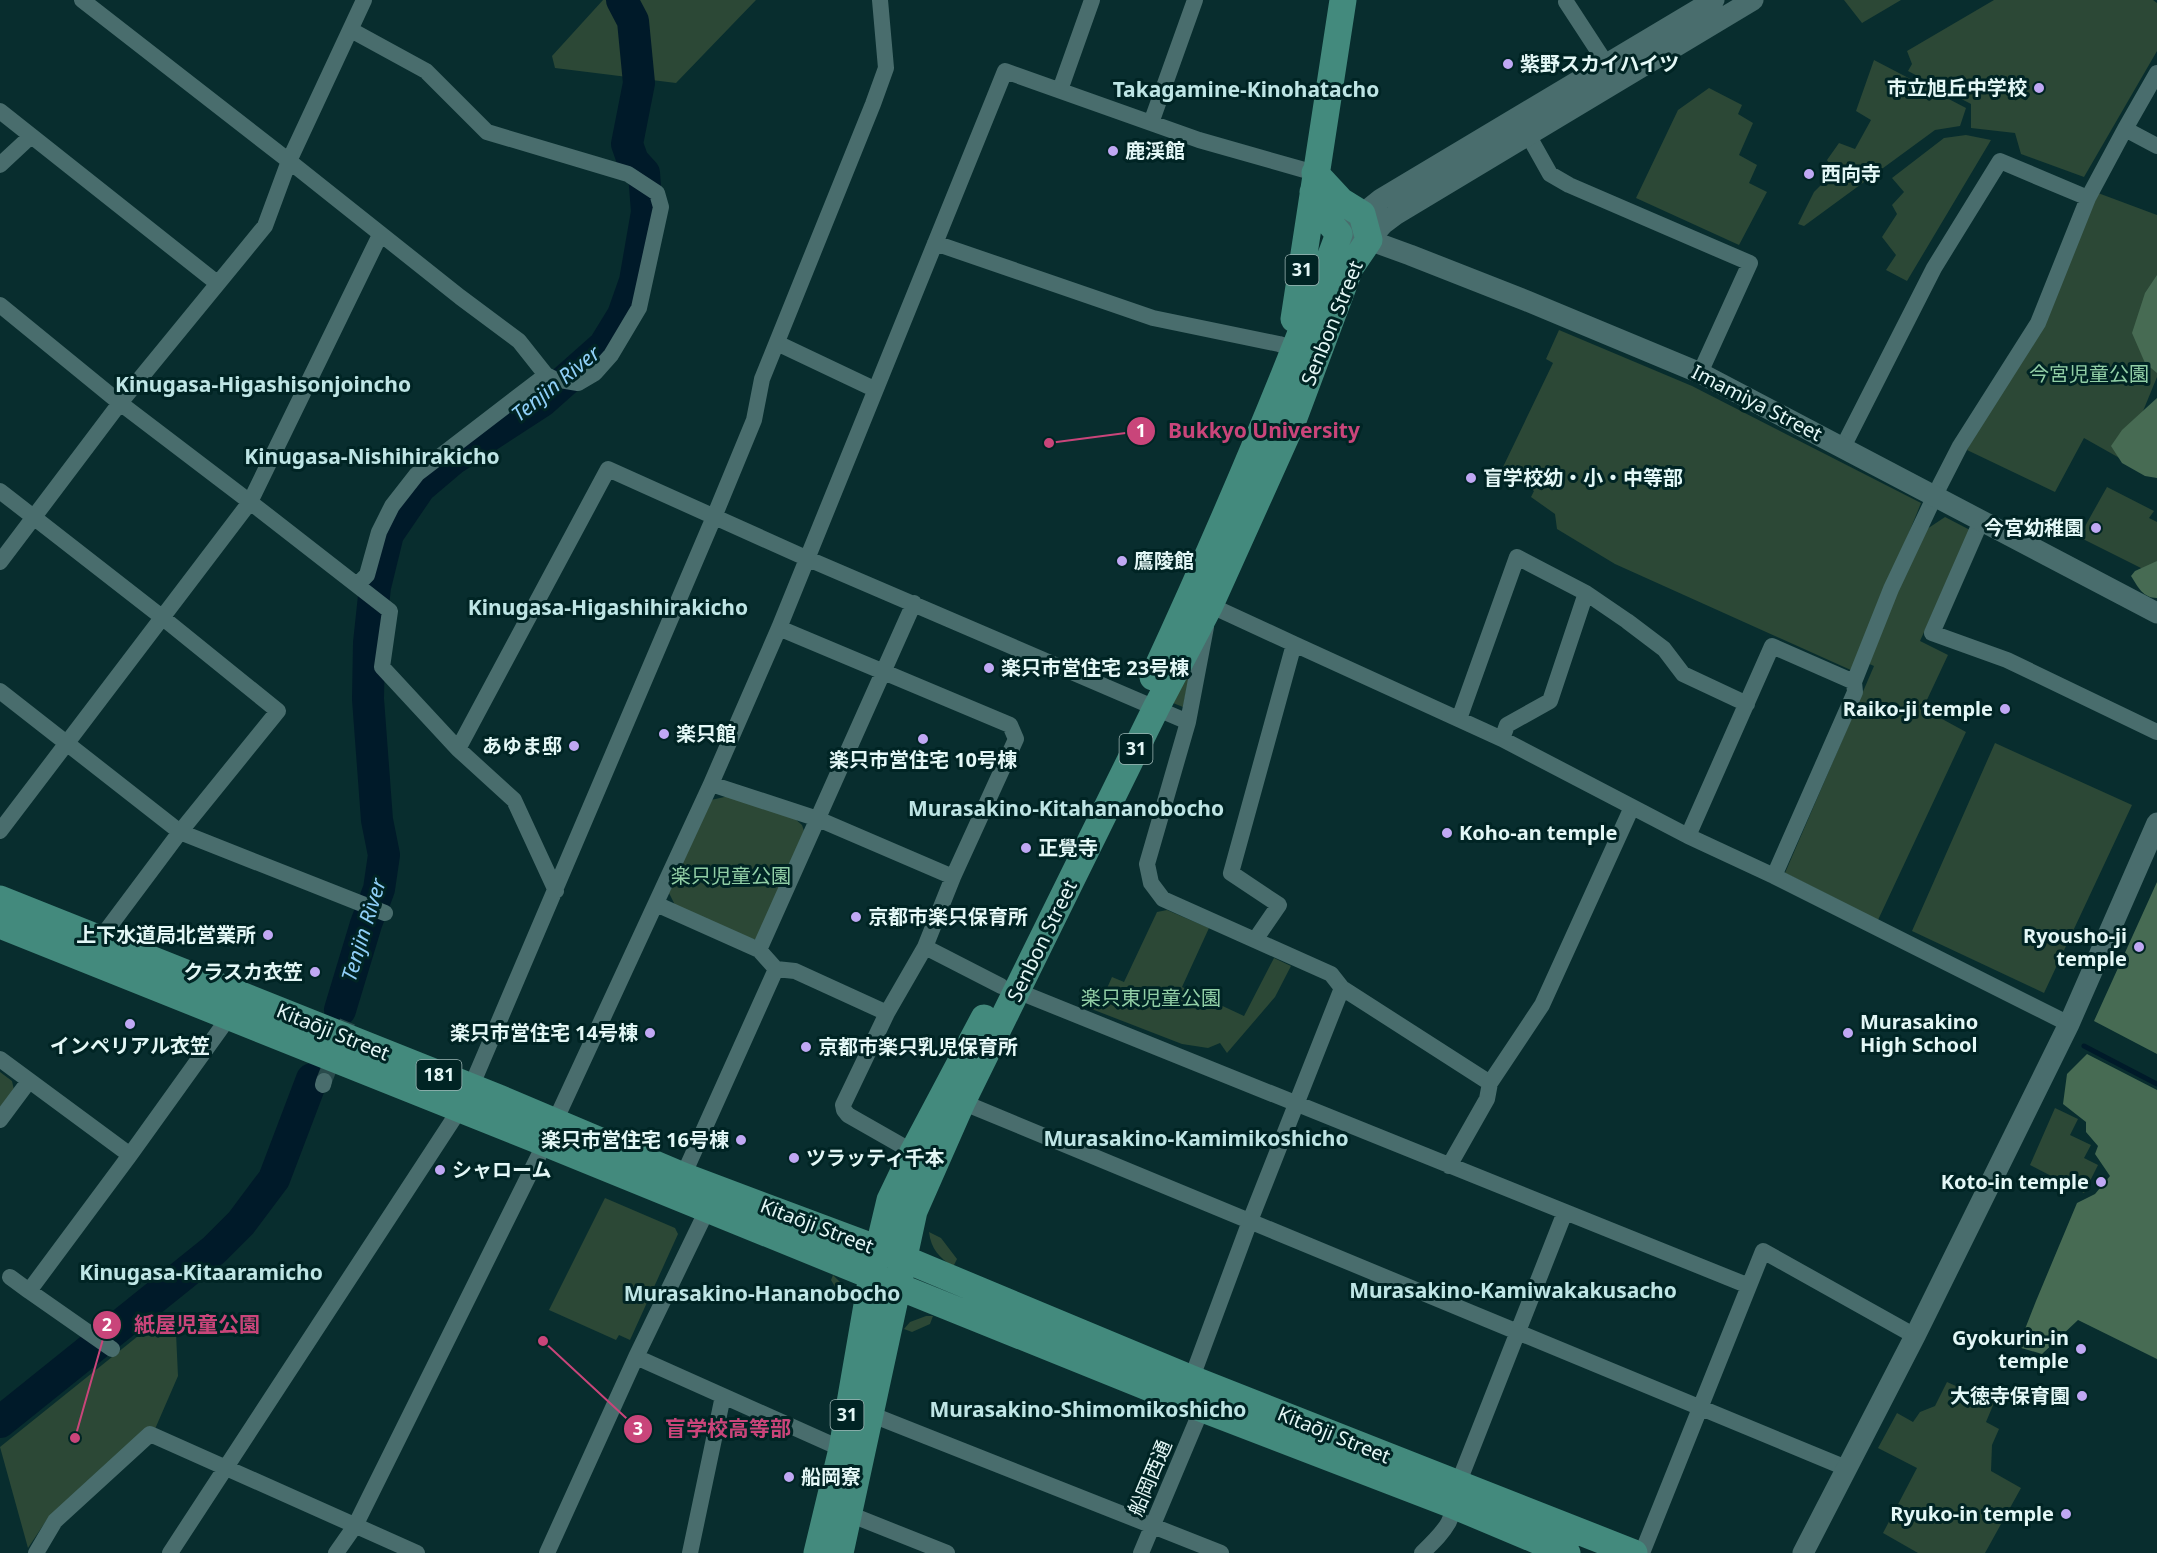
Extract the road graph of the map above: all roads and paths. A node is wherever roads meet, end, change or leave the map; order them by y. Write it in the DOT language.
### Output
graph roads {
  1 [pos="82,0"];
  2 [pos="364,0"];
  3 [pos="880,0"];
  4 [pos="1092,0"];
  5 [pos="1195,0"];
  6 [pos="1343,0"];
  7 [pos="1714,0"];
  8 [pos="1754,0"];
  9 [pos="1564,1"];
  10 [pos="351,30"];
  11 [pos="1612,73"];
  12 [pos="2157,73"];
  13 [pos="1060,90"];
  14 [pos="0,111"];
  15 [pos="1151,123"];
  16 [pos="1523,126"];
  17 [pos="2125,129"];
  18 [pos="30,137"];
  19 [pos="2157,146"];
  20 [pos="289,161"];
  21 [pos="0,165"];
  22 [pos="1314,183"];
  23 [pos="2088,198"];
  24 [pos="1366,227"];
  25 [pos="1339,234"];
  26 [pos="380,235"];
  27 [pos="935,243"];
  28 [pos="217,283"];
  29 [pos="0,305"];
  30 [pos="777,343"];
  31 [pos="1306,352"];
  32 [pos="1700,373"];
  33 [pos="550,377"];
  34 [pos="874,389"];
  35 [pos="120,403"];
  36 [pos="1843,447"];
  37 [pos="0,492"];
  38 [pos="1935,496"];
  39 [pos="250,502"];
  40 [pos="714,517"];
  41 [pos="34,518"];
  42 [pos="1981,520"];
  43 [pos="806,558"];
  44 [pos="0,562"];
  45 [pos="363,589"];
  46 [pos="1586,593"];
  47 [pos="1201,601"];
  48 [pos="914,603"];
  49 [pos="2157,614"];
  50 [pos="163,618"];
  51 [pos="779,628"];
  52 [pos="1294,644"];
  53 [pos="884,672"];
  54 [pos="1854,682"];
  55 [pos="0,691"];
  56 [pos="1747,704"];
  57 [pos="1149,705"];
  58 [pos="1459,719"];
  59 [pos="1188,722"];
  60 [pos="2157,732"];
  61 [pos="1502,739"];
  62 [pos="67,744"];
  63 [pos="458,749"];
  64 [pos="711,784"];
  65 [pos="1632,807"];
  66 [pos="818,819"];
  67 [pos="2157,823"];
  68 [pos="0,831"];
  69 [pos="180,832"];
  70 [pos="1688,836"];
  71 [pos="1774,876"];
  72 [pos="953,877"];
  73 [pos="556,891"];
  74 [pos="0,899"];
  75 [pos="656,904"];
  76 [pos="375,908"];
  77 [pos="0,925"];
  78 [pos="100,939"];
  79 [pos="1254,940"];
  80 [pos="925,947"];
  81 [pos="759,950"];
  82 [pos="776,969"];
  83 [pos="1342,988"];
  84 [pos="1009,989"];
  85 [pos="234,1005"];
  86 [pos="887,1013"];
  87 [pos="2069,1024"];
  88 [pos="0,1059"];
  89 [pos="30,1081"];
  90 [pos="1490,1083"];
  91 [pos="465,1098"];
  92 [pos="962,1102"];
  93 [pos="1296,1105"];
  94 [pos="0,1120"];
  95 [pos="550,1132"];
  96 [pos="913,1152"];
  97 [pos="130,1155"];
  98 [pos="1449,1166"];
  99 [pos="683,1176"];
  100 [pos="708,1209"];
  101 [pos="1565,1212"];
  102 [pos="1250,1221"];
  103 [pos="890,1254"];
  104 [pos="10,1277"];
  105 [pos="885,1281"];
  106 [pos="1749,1286"];
  107 [pos="29,1291"];
  108 [pos="1518,1332"];
  109 [pos="1915,1336"];
  110 [pos="110,1348"];
  111 [pos="636,1357"];
  112 [pos="1197,1394"];
  113 [pos="723,1396"];
  114 [pos="1700,1407"];
  115 [pos="870,1414"];
  116 [pos="842,1449"];
  117 [pos="224,1468"];
  118 [pos="1846,1468"];
  119 [pos="1457,1495"];
  120 [pos="849,1514"];
  121 [pos="355,1526"];
  122 [pos="1153,1526"];
  123 [pos="36,1553"];
  124 [pos="170,1553"];
  125 [pos="336,1553"];
  126 [pos="417,1553"];
  127 [pos="547,1553"];
  128 [pos="690,1553"];
  129 [pos="817,1553"];
  130 [pos="840,1553"];
  131 [pos="947,1553"];
  132 [pos="1141,1553"];
  133 [pos="1221,1553"];
  134 [pos="1422,1553"];
  135 [pos="1568,1553"];
  136 [pos="1634,1553"];
  137 [pos="1642,1553"];
  138 [pos="1803,1553"];
  1 -- 20 [label="street"];
  2 -- 10 [label="street"];
  3 -- 30 [label="street"];
  4 -- 13 [label="street"];
  5 -- 15 [label="street"];
  6 -- 22 [label="main road, 31"];
  7 -- 11 [label="street"];
  8 -- 11 [label="street"];
  9 -- 11 [label="street"];
  10 -- 20 [label="street"];
  10 -- 33 [label="street"];
  11 -- 16 [label="street"];
  12 -- 17 [label="street"];
  13 -- 15 [label="street"];
  13 -- 27 [label="street"];
  14 -- 18 [label="street"];
  15 -- 22 [label="street"];
  16 -- 24 [label="street"];
  16 -- 32 [label="street"];
  17 -- 19 [label="street"];
  17 -- 23 [label="street"];
  18 -- 21 [label="street"];
  18 -- 28 [label="street"];
  20 -- 26 [label="street"];
  20 -- 28 [label="street"];
  22 -- 24 [label="main road"];
  22 -- 25 [label="main road, Senbon Street / 31"];
  22 -- 31 [label="main road, 31"];
  23 -- 36 [label="street"];
  23 -- 38 [label="street"];
  24 -- 25 [label="street"];
  24 -- 31 [label="main road, Senbon Street / 31"];
  24 -- 32 [label="street, Imamiya Street"];
  25 -- 31 [label="main road, Senbon Street / 31"];
  26 -- 33 [label="street"];
  26 -- 39 [label="street"];
  27 -- 31 [label="street"];
  27 -- 34 [label="street"];
  28 -- 35 [label="street"];
  29 -- 35 [label="street"];
  30 -- 34 [label="street"];
  30 -- 40 [label="street"];
  31 -- 47 [label="main road, Senbon Street / 31"];
  32 -- 36 [label="street, Imamiya Street"];
  33 -- 45 [label="street"];
  34 -- 43 [label="street"];
  35 -- 39 [label="street"];
  35 -- 41 [label="street"];
  36 -- 38 [label="street, Imamiya Street"];
  37 -- 41 [label="street"];
  38 -- 42 [label="street, Imamiya Street"];
  38 -- 54 [label="street"];
  39 -- 45 [label="street"];
  39 -- 50 [label="street"];
  40 -- 43 [label="street"];
  40 -- 63 [label="street"];
  40 -- 73 [label="street"];
  41 -- 44 [label="street"];
  41 -- 50 [label="street"];
  42 -- 49 [label="street, Imamiya Street"];
  42 -- 60 [label="street"];
  43 -- 48 [label="street"];
  43 -- 51 [label="street"];
  45 -- 63 [label="street"];
  46 -- 56 [label="street"];
  46 -- 58 [label="street"];
  46 -- 61 [label="street"];
  47 -- 52 [label="street"];
  47 -- 57 [label="main road, Senbon Street / 31"];
  47 -- 59 [label="street"];
  48 -- 53 [label="street"];
  48 -- 57 [label="street"];
  50 -- 62 [label="street"];
  50 -- 69 [label="street"];
  51 -- 53 [label="street"];
  51 -- 64 [label="street"];
  52 -- 58 [label="street"];
  52 -- 79 [label="street"];
  53 -- 66 [label="street"];
  53 -- 72 [label="street"];
  54 -- 56 [label="street"];
  54 -- 71 [label="street"];
  55 -- 62 [label="street"];
  56 -- 70 [label="street"];
  57 -- 59 [label="street"];
  57 -- 84 [label="main road, Senbon Street / 31"];
  58 -- 61 [label="street"];
  59 -- 79 [label="street"];
  61 -- 65 [label="street"];
  62 -- 68 [label="street"];
  62 -- 69 [label="street"];
  63 -- 73 [label="street"];
  64 -- 66 [label="street"];
  64 -- 75 [label="street"];
  65 -- 70 [label="street"];
  65 -- 90 [label="street"];
  66 -- 72 [label="street"];
  66 -- 81 [label="street"];
  67 -- 87 [label="street"];
  69 -- 76 [label="street"];
  69 -- 78 [label="street"];
  70 -- 71 [label="street"];
  71 -- 87 [label="street"];
  72 -- 80 [label="street"];
  73 -- 91 [label="street"];
  74 -- 78 [label="main road, Kitaōji Street / 181"];
  75 -- 81 [label="street"];
  75 -- 95 [label="street"];
  77 -- 85 [label="main road, Kitaōji Street / 181"];
  78 -- 85 [label="main road, Kitaōji Street / 181"];
  79 -- 83 [label="street"];
  80 -- 84 [label="street"];
  80 -- 86 [label="street"];
  81 -- 82 [label="street"];
  82 -- 86 [label="street"];
  82 -- 99 [label="street"];
  83 -- 90 [label="street"];
  83 -- 93 [label="street, 船岡西通"];
  84 -- 92 [label="main road, Senbon Street / 31"];
  84 -- 93 [label="street"];
  84 -- 96 [label="main road, Senbon Street / 31"];
  85 -- 91 [label="main road, Kitaōji Street / 181"];
  85 -- 97 [label="street"];
  86 -- 96 [label="street"];
  87 -- 109 [label="street"];
  88 -- 89 [label="street"];
  89 -- 94 [label="street"];
  89 -- 97 [label="street"];
  90 -- 98 [label="street"];
  91 -- 95 [label="main road, Kitaōji Street / 181"];
  91 -- 117 [label="street"];
  92 -- 102 [label="street"];
  92 -- 103 [label="main road, Senbon Street / 31"];
  93 -- 98 [label="street"];
  93 -- 102 [label="street, 船岡西通"];
  95 -- 99 [label="main road, Kitaōji Street / 181"];
  95 -- 100 [label="main road, Kitaōji Street / 181"];
  95 -- 121 [label="street"];
  96 -- 103 [label="main road, Senbon Street / 31"];
  97 -- 107 [label="street"];
  98 -- 101 [label="street"];
  99 -- 103 [label="main road, Kitaōji Street / 181"];
  100 -- 105 [label="main road, Kitaōji Street / 181"];
  100 -- 111 [label="street"];
  101 -- 106 [label="street"];
  101 -- 108 [label="street"];
  102 -- 108 [label="street"];
  102 -- 112 [label="street, 船岡西通"];
  103 -- 105 [label="main road, Senbon Street / 31"];
  103 -- 112 [label="main road, Kitaōji Street / 181"];
  104 -- 107 [label="street"];
  105 -- 112 [label="main road, Kitaōji Street / 181"];
  105 -- 115 [label="main road, Senbon Street / 31"];
  105 -- 116 [label="main road, Senbon Street / 31"];
  106 -- 109 [label="street"];
  106 -- 114 [label="street"];
  107 -- 110 [label="street"];
  108 -- 114 [label="street"];
  108 -- 119 [label="street"];
  109 -- 118 [label="street"];
  111 -- 113 [label="street"];
  111 -- 127 [label="street"];
  112 -- 119 [label="main road, Kitaōji Street / 181"];
  112 -- 122 [label="street, 船岡西通"];
  113 -- 116 [label="street"];
  113 -- 128 [label="street"];
  114 -- 118 [label="street"];
  114 -- 137 [label="street"];
  115 -- 120 [label="main road, Senbon Street / 31"];
  115 -- 122 [label="street"];
  116 -- 129 [label="main road, Senbon Street / 31"];
  117 -- 121 [label="street"];
  117 -- 123 [label="street"];
  117 -- 124 [label="street"];
  118 -- 138 [label="street"];
  119 -- 134 [label="street"];
  119 -- 135 [label="main road, Kitaōji Street / 181"];
  119 -- 136 [label="main road, Kitaōji Street / 181"];
  120 -- 130 [label="main road, Senbon Street / 31"];
  120 -- 131 [label="street"];
  121 -- 125 [label="street"];
  121 -- 126 [label="street"];
  122 -- 132 [label="street, 船岡西通"];
  122 -- 133 [label="street"];
}
